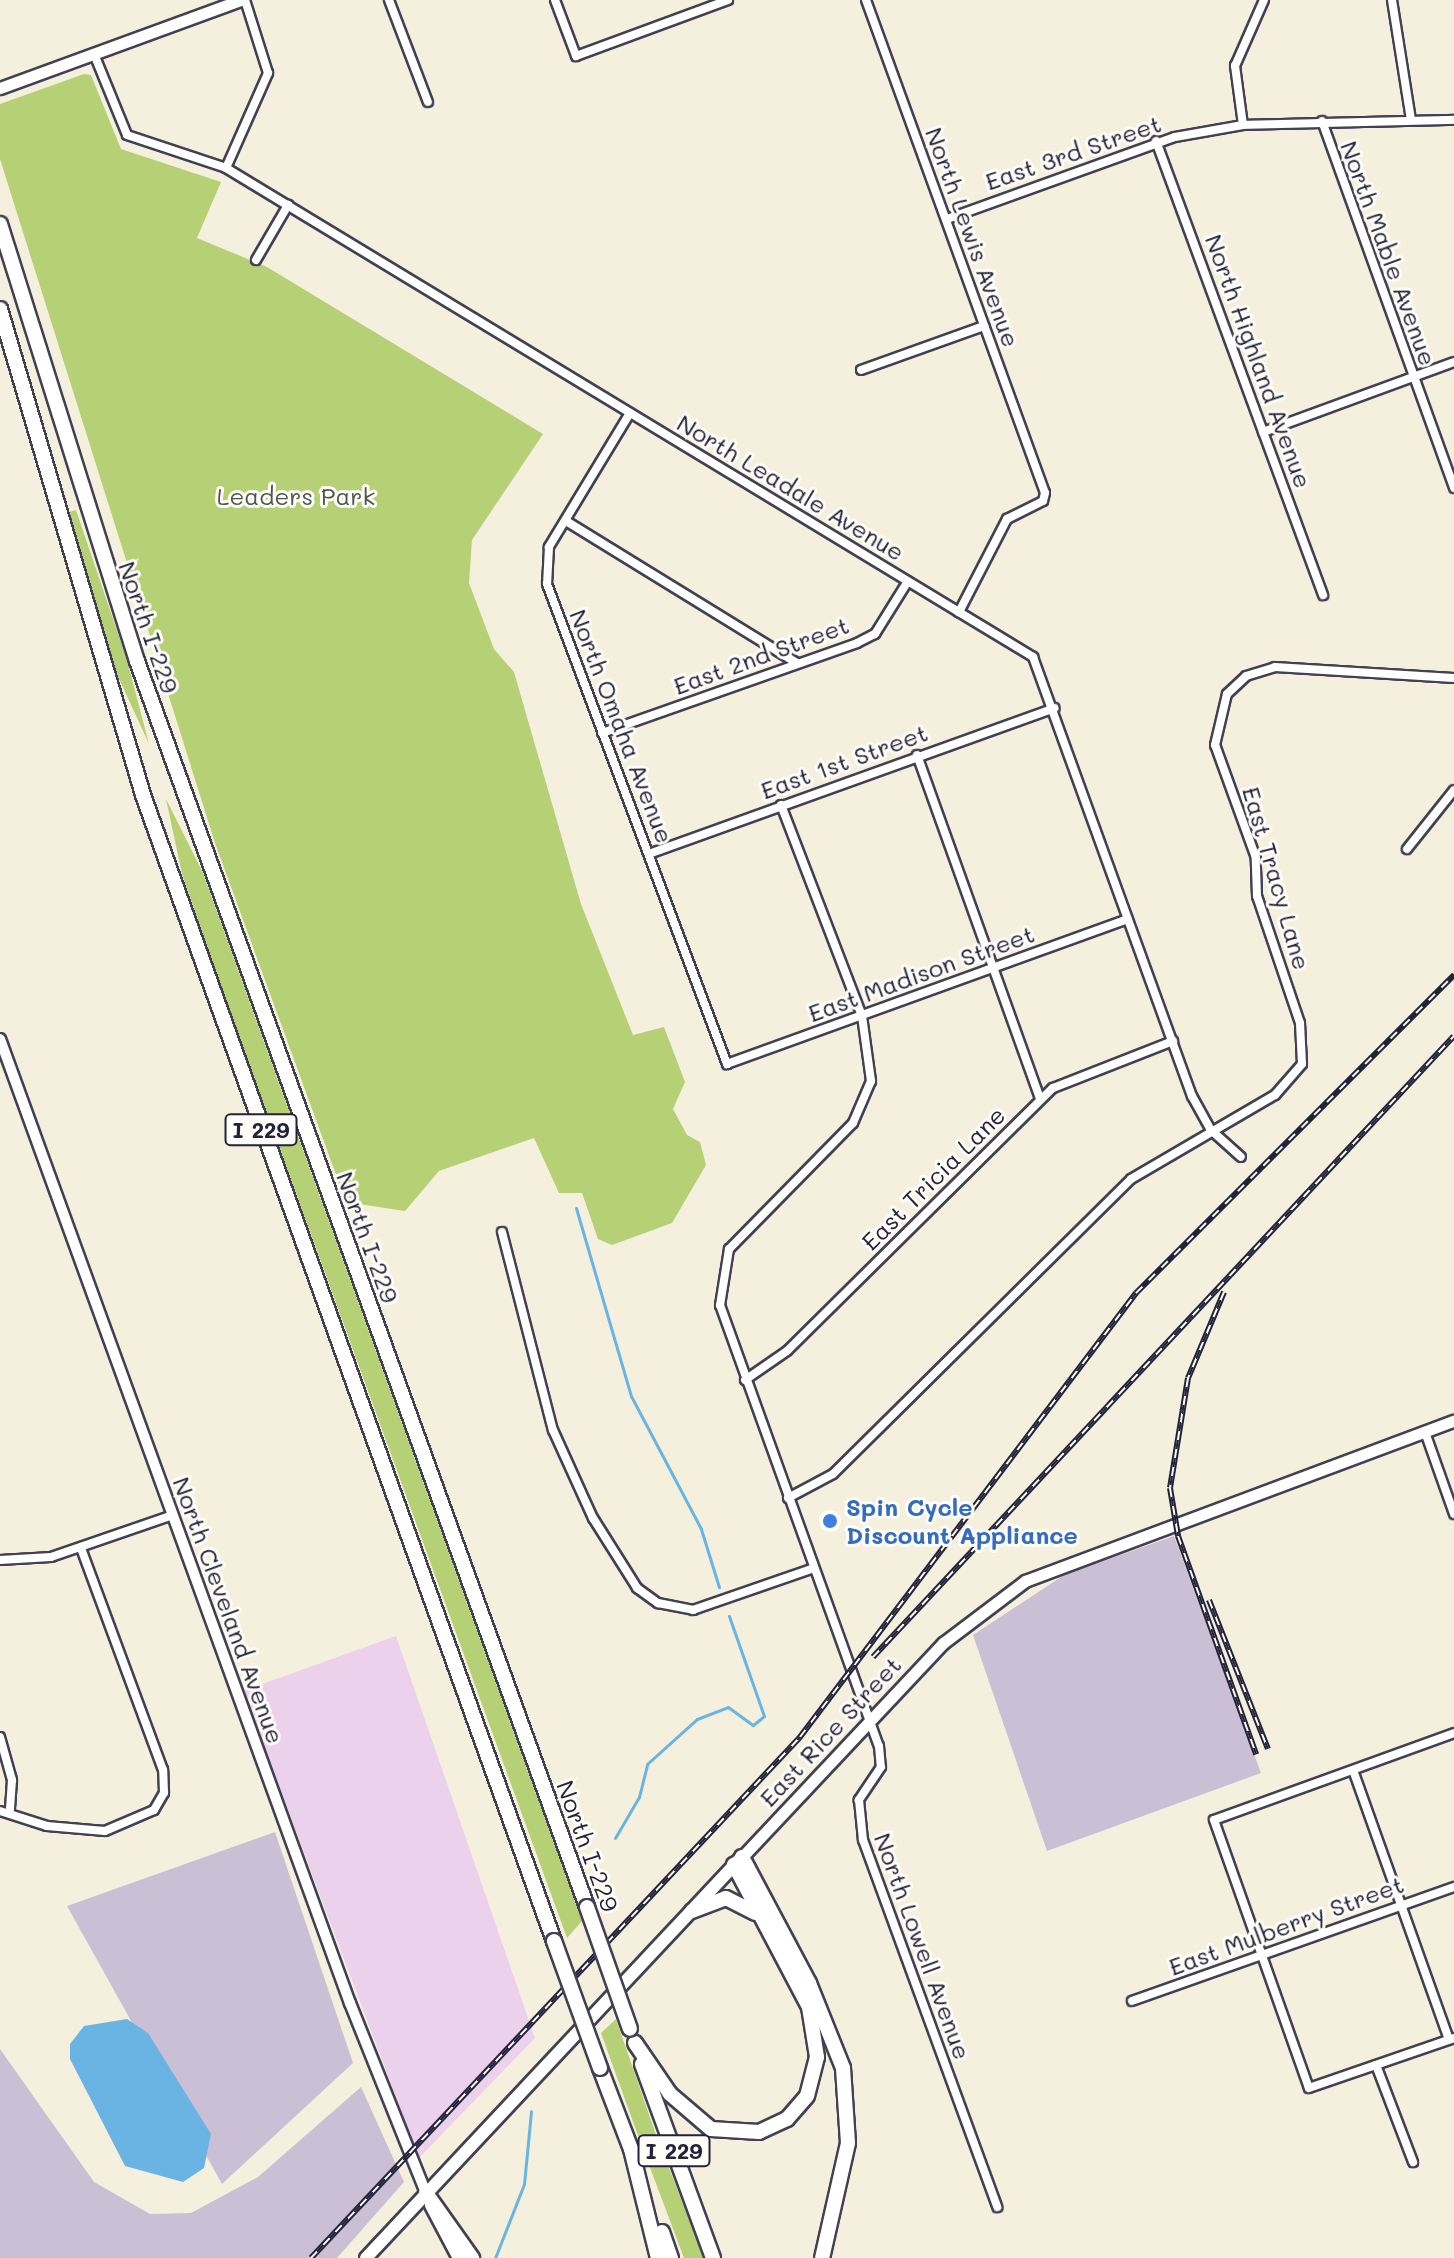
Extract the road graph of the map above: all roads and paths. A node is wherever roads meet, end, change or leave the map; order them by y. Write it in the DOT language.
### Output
graph roads {
  1 [pos="243,0"];
  2 [pos="389,0"];
  3 [pos="555,0"];
  4 [pos="728,0"];
  5 [pos="866,0"];
  6 [pos="1264,0"];
  7 [pos="1392,0"];
  8 [pos="94,54"];
  9 [pos="3,87"];
  10 [pos="428,102"];
  11 [pos="1411,120"];
  12 [pos="1454,120"];
  13 [pos="1322,121"];
  14 [pos="1243,125"];
  15 [pos="1156,141"];
  16 [pos="226,168"];
  17 [pos="288,205"];
  18 [pos="947,219"];
  19 [pos="0,224"];
  20 [pos="256,260"];
  21 [pos="0,309"];
  22 [pos="984,326"];
  23 [pos="1454,362"];
  24 [pos="861,370"];
  25 [pos="1413,377"];
  26 [pos="630,413"];
  27 [pos="1263,432"];
  28 [pos="1454,488"];
  29 [pos="566,521"];
  30 [pos="908,581"];
  31 [pos="1323,595"];
  32 [pos="959,612"];
  33 [pos="797,663"];
  34 [pos="1454,678"];
  35 [pos="1054,708"];
  36 [pos="602,733"];
  37 [pos="917,755"];
  38 [pos="1454,790"];
  39 [pos="781,805"];
  40 [pos="1407,849"];
  41 [pos="649,854"];
  42 [pos="1128,919"];
  43 [pos="993,968"];
  44 [pos="862,1016"];
  45 [pos="0,1039"];
  46 [pos="1173,1041"];
  47 [pos="727,1064"];
  48 [pos="1040,1099"];
  49 [pos="1211,1130"];
  50 [pos="1241,1157"];
  51 [pos="502,1232"];
  52 [pos="745,1380"];
  53 [pos="1454,1421"];
  54 [pos="1425,1432"];
  55 [pos="788,1498"];
  56 [pos="1454,1514"];
  57 [pos="173,1515"];
  58 [pos="81,1548"];
  59 [pos="0,1560"];
  60 [pos="814,1568"];
  61 [pos="869,1721"];
  62 [pos="1454,1733"];
  63 [pos="0,1737"];
  64 [pos="1353,1770"];
  65 [pos="0,1811"];
  66 [pos="10,1812"];
  67 [pos="738,1861"];
  68 [pos="1454,1887"];
  69 [pos="1401,1905"];
  70 [pos="692,1911"];
  71 [pos="766,1925"];
  72 [pos="1262,1955"];
  73 [pos="1132,2001"];
  74 [pos="633,2036"];
  75 [pos="1451,2038"];
  76 [pos="1376,2065"];
  77 [pos="631,2149"];
  78 [pos="1413,2162"];
  79 [pos="426,2193"];
  80 [pos="997,2207"];
  81 [pos="366,2258"];
  82 [pos="460,2258"];
  83 [pos="472,2258"];
  84 [pos="658,2258"];
  85 [pos="671,2258"];
  86 [pos="713,2258"];
  87 [pos="822,2258"];
  1 -- 8 [label="main road"];
  1 -- 16 [label="street"];
  2 -- 10 [label="street"];
  3 -- 4 [label="street"];
  5 -- 18 [label="street, North Lewis Avenue"];
  6 -- 14 [label="street"];
  7 -- 11 [label="street"];
  8 -- 9 [label="main road"];
  8 -- 16 [label="street, North Leadale Avenue"];
  11 -- 12 [label="street, East 3rd Street"];
  11 -- 13 [label="street, East 3rd Street"];
  13 -- 14 [label="street, East 3rd Street"];
  13 -- 25 [label="street, North Mable Avenue"];
  14 -- 15 [label="street, East 3rd Street"];
  15 -- 18 [label="street, East 3rd Street"];
  15 -- 27 [label="street, North Highland Avenue"];
  16 -- 17 [label="street, North Leadale Avenue"];
  17 -- 20 [label="street"];
  17 -- 26 [label="street, North Leadale Avenue"];
  18 -- 22 [label="street, North Lewis Avenue"];
  19 -- 74 [label="highway, North I-229 / I 229, bridge"];
  21 -- 77 [label="highway, I 229, bridge"];
  22 -- 24 [label="street"];
  22 -- 32 [label="street, North Lewis Avenue"];
  23 -- 25 [label="street"];
  25 -- 27 [label="street"];
  25 -- 28 [label="street, North Mable Avenue"];
  26 -- 29 [label="street, North Omaha Avenue"];
  26 -- 30 [label="street, North Leadale Avenue"];
  27 -- 31 [label="street, North Highland Avenue"];
  29 -- 33 [label="street"];
  29 -- 36 [label="street, North Omaha Avenue"];
  30 -- 32 [label="street, North Leadale Avenue"];
  30 -- 33 [label="street, East 2nd Street"];
  32 -- 35 [label="street, North Leadale Avenue"];
  33 -- 36 [label="street, East 2nd Street"];
  34 -- 49 [label="street, East Tracy Lane"];
  35 -- 37 [label="street, East 1st Street"];
  35 -- 42 [label="street, North Leadale Avenue"];
  36 -- 41 [label="street, North Omaha Avenue"];
  37 -- 39 [label="street, East 1st Street"];
  37 -- 43 [label="street"];
  38 -- 40 [label="street"];
  39 -- 41 [label="street, East 1st Street"];
  39 -- 44 [label="street, North Lowell Avenue"];
  41 -- 47 [label="street, North Omaha Avenue"];
  42 -- 43 [label="street, East Madison Street"];
  42 -- 46 [label="street, North Leadale Avenue"];
  43 -- 44 [label="street, East Madison Street"];
  43 -- 48 [label="street"];
  44 -- 47 [label="street, East Madison Street"];
  44 -- 52 [label="street, North Lowell Avenue"];
  45 -- 57 [label="street, North Cleveland Avenue"];
  46 -- 48 [label="street, East Tricia Lane"];
  46 -- 49 [label="street, North Leadale Avenue"];
  48 -- 52 [label="street, East Tricia Lane"];
  49 -- 50 [label="street, North Leadale Avenue"];
  49 -- 55 [label="street, East Tracy Lane"];
  51 -- 60 [label="street"];
  52 -- 55 [label="street, North Lowell Avenue"];
  53 -- 54 [label="main road, East Rice Street"];
  54 -- 56 [label="street"];
  54 -- 61 [label="main road, East Rice Street"];
  55 -- 60 [label="street, North Lowell Avenue"];
  57 -- 58 [label="street"];
  57 -- 79 [label="street, North Cleveland Avenue"];
  58 -- 59 [label="street"];
  58 -- 66 [label="street"];
  60 -- 61 [label="street, North Lowell Avenue"];
  61 -- 67 [label="main road, East Rice Street"];
  61 -- 80 [label="street, North Lowell Avenue"];
  62 -- 64 [label="street"];
  63 -- 66 [label="street"];
  64 -- 69 [label="street"];
  64 -- 72 [label="street"];
  65 -- 66 [label="street"];
  67 -- 70 [label="main road, East Rice Street"];
  67 -- 71 [label="highway"];
  67 -- 87 [label="highway"];
  68 -- 69 [label="street, East Mulberry Street"];
  69 -- 72 [label="street, East Mulberry Street"];
  69 -- 75 [label="street"];
  70 -- 71 [label="highway"];
  70 -- 79 [label="main road, East Rice Street"];
  71 -- 74 [label="highway"];
  72 -- 73 [label="street, East Mulberry Street"];
  72 -- 76 [label="street"];
  74 -- 86 [label="highway, North I-229 / I 229"];
  75 -- 76 [label="street"];
  76 -- 78 [label="street"];
  77 -- 84 [label="highway"];
  77 -- 85 [label="highway, I 229"];
  79 -- 81 [label="main road, East Rice Street"];
  79 -- 82 [label="highway"];
  79 -- 83 [label="highway"];
}
